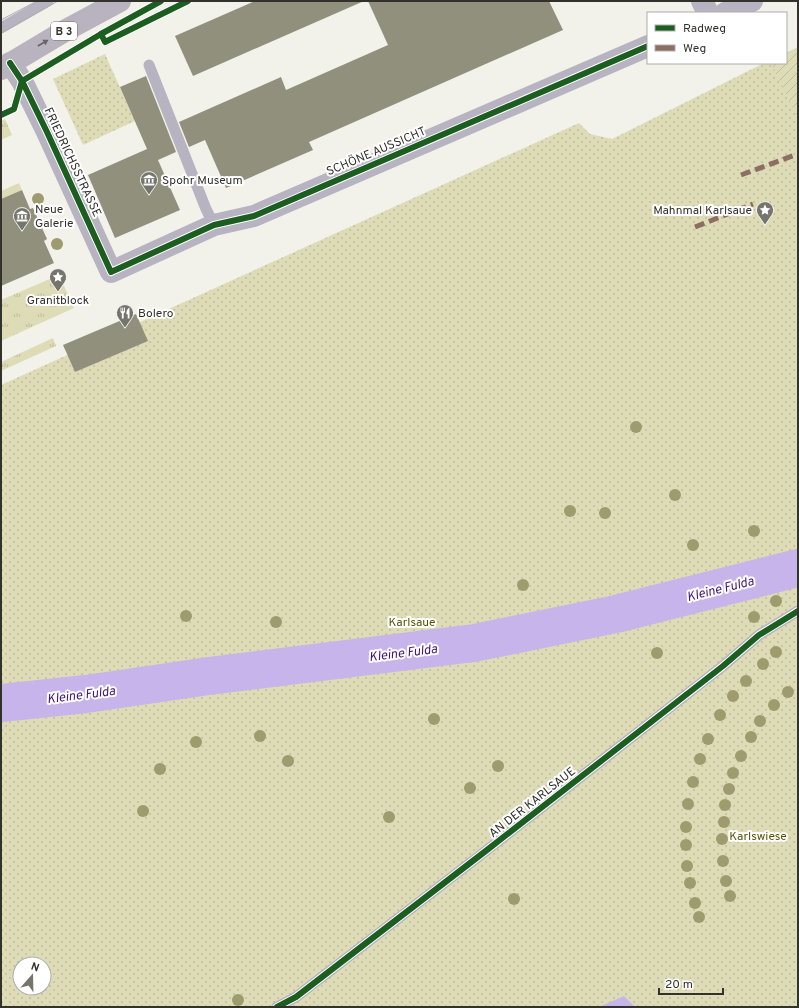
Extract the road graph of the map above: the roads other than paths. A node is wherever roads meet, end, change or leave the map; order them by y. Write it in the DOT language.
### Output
graph roads {
  1 [pos="48,1"];
  2 [pos="120,1"];
  3 [pos="702,1"];
  4 [pos="752,1"];
  5 [pos="708,12"];
  6 [pos="727,12"];
  7 [pos="1,28"];
  8 [pos="647,46"];
  9 [pos="149,65"];
  10 [pos="5,66"];
  11 [pos="214,225"];
  12 [pos="111,272"];
  13 [pos="798,611"];
  14 [pos="277,1007"];
  1 -- 7 [label="lane"];
  10 -- 2 [label="main road, B 3, one-way"];
  3 -- 5 [label="street"];
  4 -- 6 [label="street"];
  8 -- 11 [label="street, SCHÖNE AUSSICHT"];
  9 -- 11 [label="lane"];
  10 -- 12 [label="street, FRIEDRICHSSTRASSE"];
  11 -- 12 [label="street, SCHÖNE AUSSICHT"];
  13 -- 14 [label="lane, AN DER KARLSAUE"];
}
